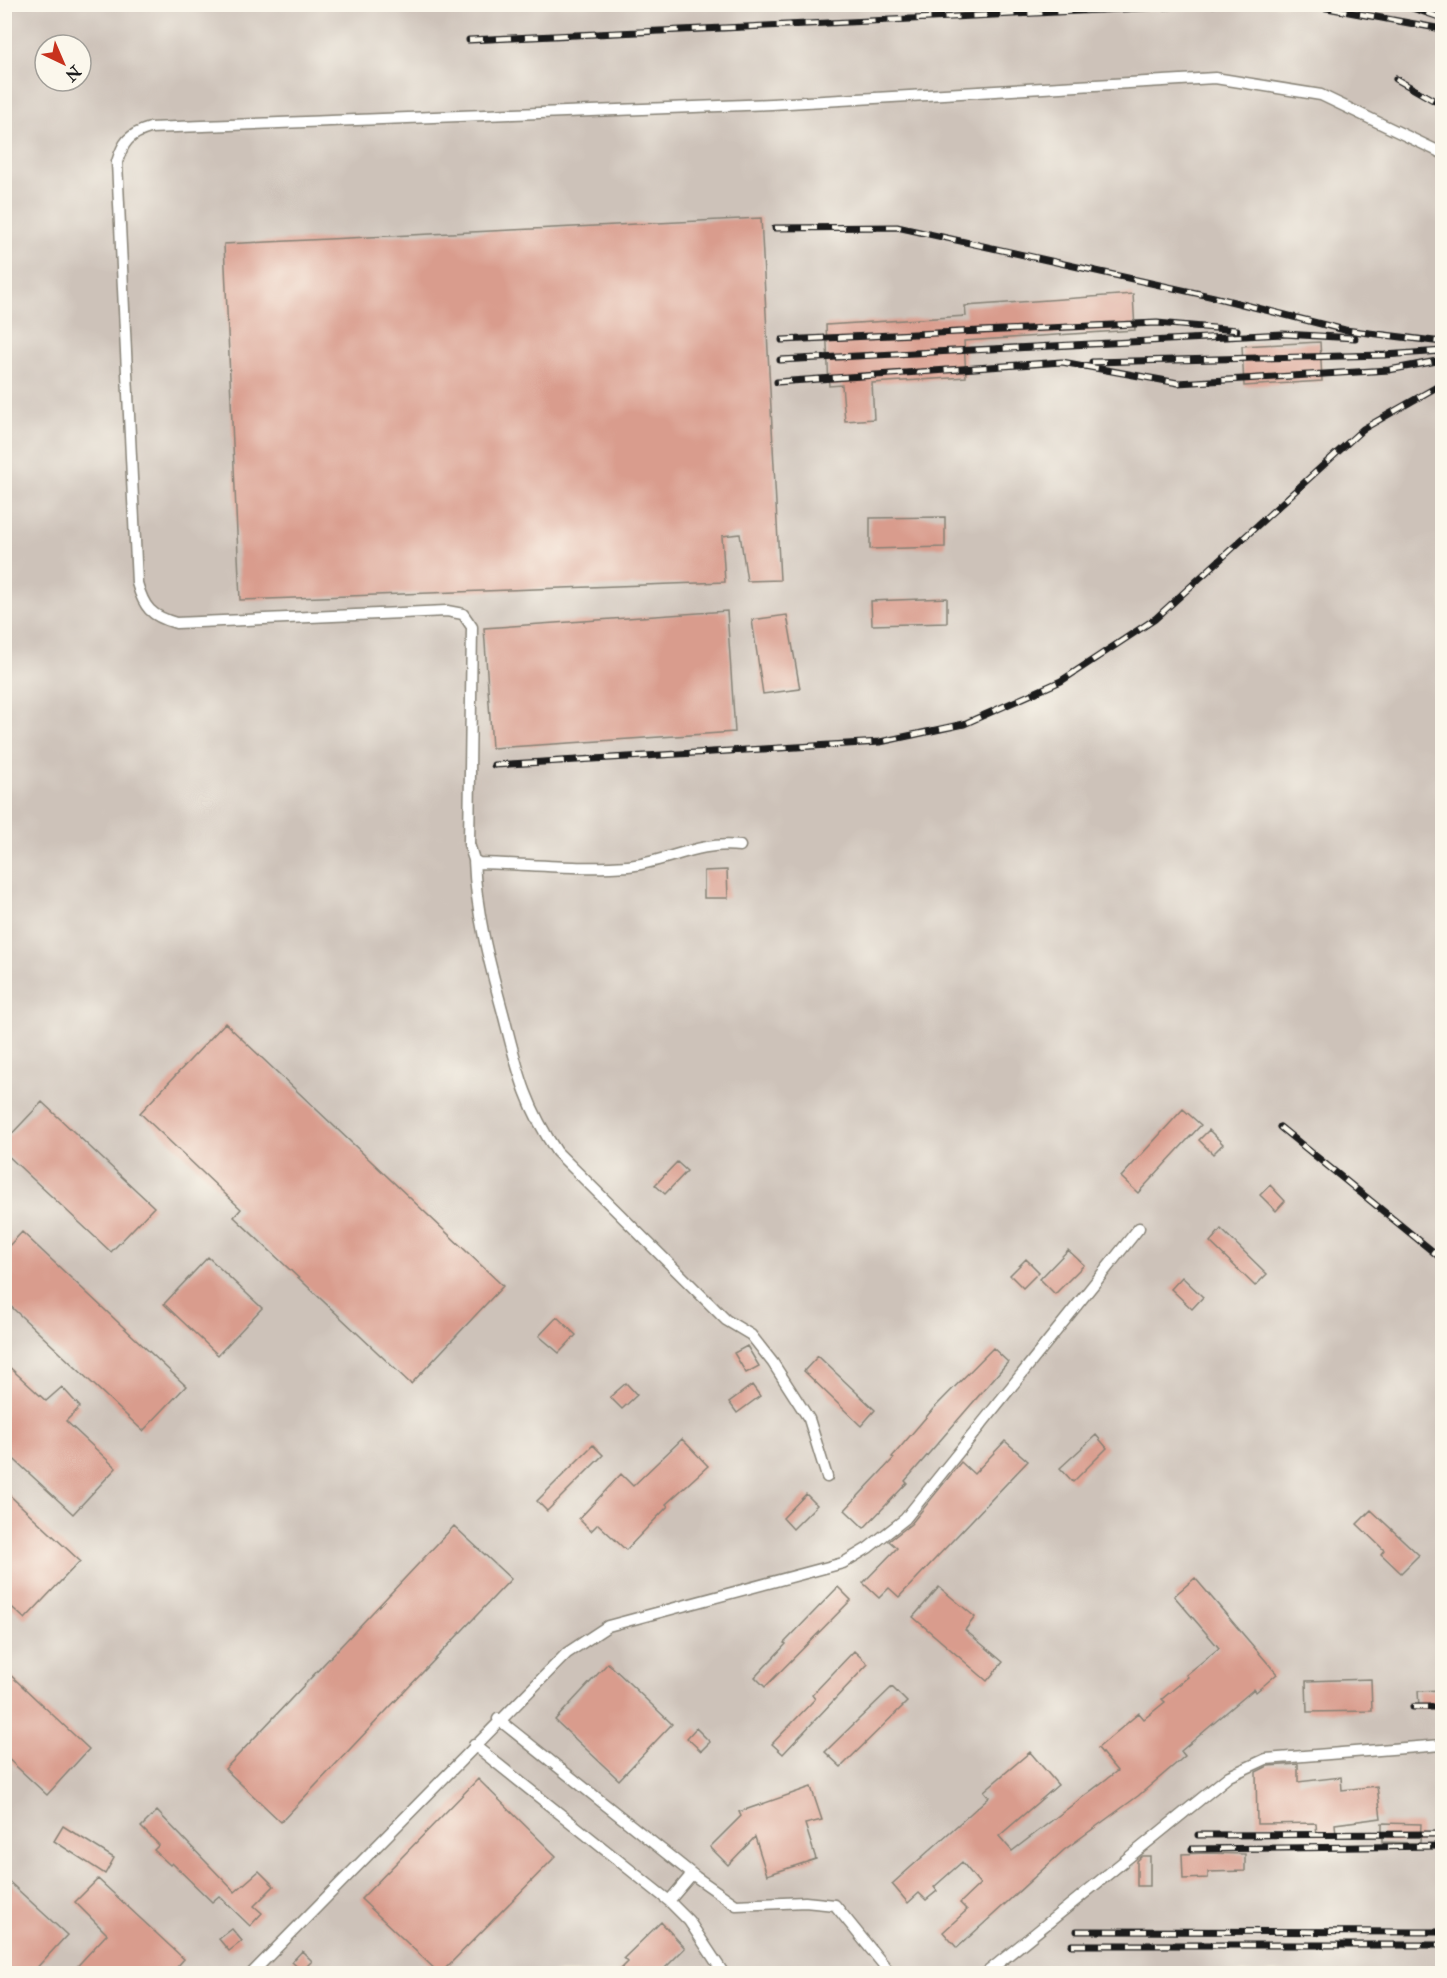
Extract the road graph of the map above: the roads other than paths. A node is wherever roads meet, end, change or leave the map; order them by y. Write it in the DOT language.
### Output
graph roads {
  1 [pos="1443,153"];
  2 [pos="740,846"];
  3 [pos="474,860"];
  4 [pos="1139,1228"];
  5 [pos="827,1477"];
  6 [pos="498,1719"];
  7 [pos="1443,1744"];
  8 [pos="474,1745"];
  9 [pos="692,1874"];
  10 [pos="669,1901"];
  11 [pos="251,1974"];
  12 [pos="724,1974"];
  13 [pos="891,1974"];
  14 [pos="985,1974"];
  1 -- 3 [label="lane"];
  2 -- 3 [label="lane"];
  3 -- 5 [label="lane"];
  4 -- 6 [label="lane"];
  6 -- 8 [label="lane"];
  6 -- 9 [label="lane"];
  7 -- 14 [label="lane"];
  8 -- 10 [label="lane"];
  8 -- 11 [label="lane"];
  9 -- 10 [label="lane"];
  9 -- 13 [label="lane"];
  10 -- 12 [label="lane"];
}
